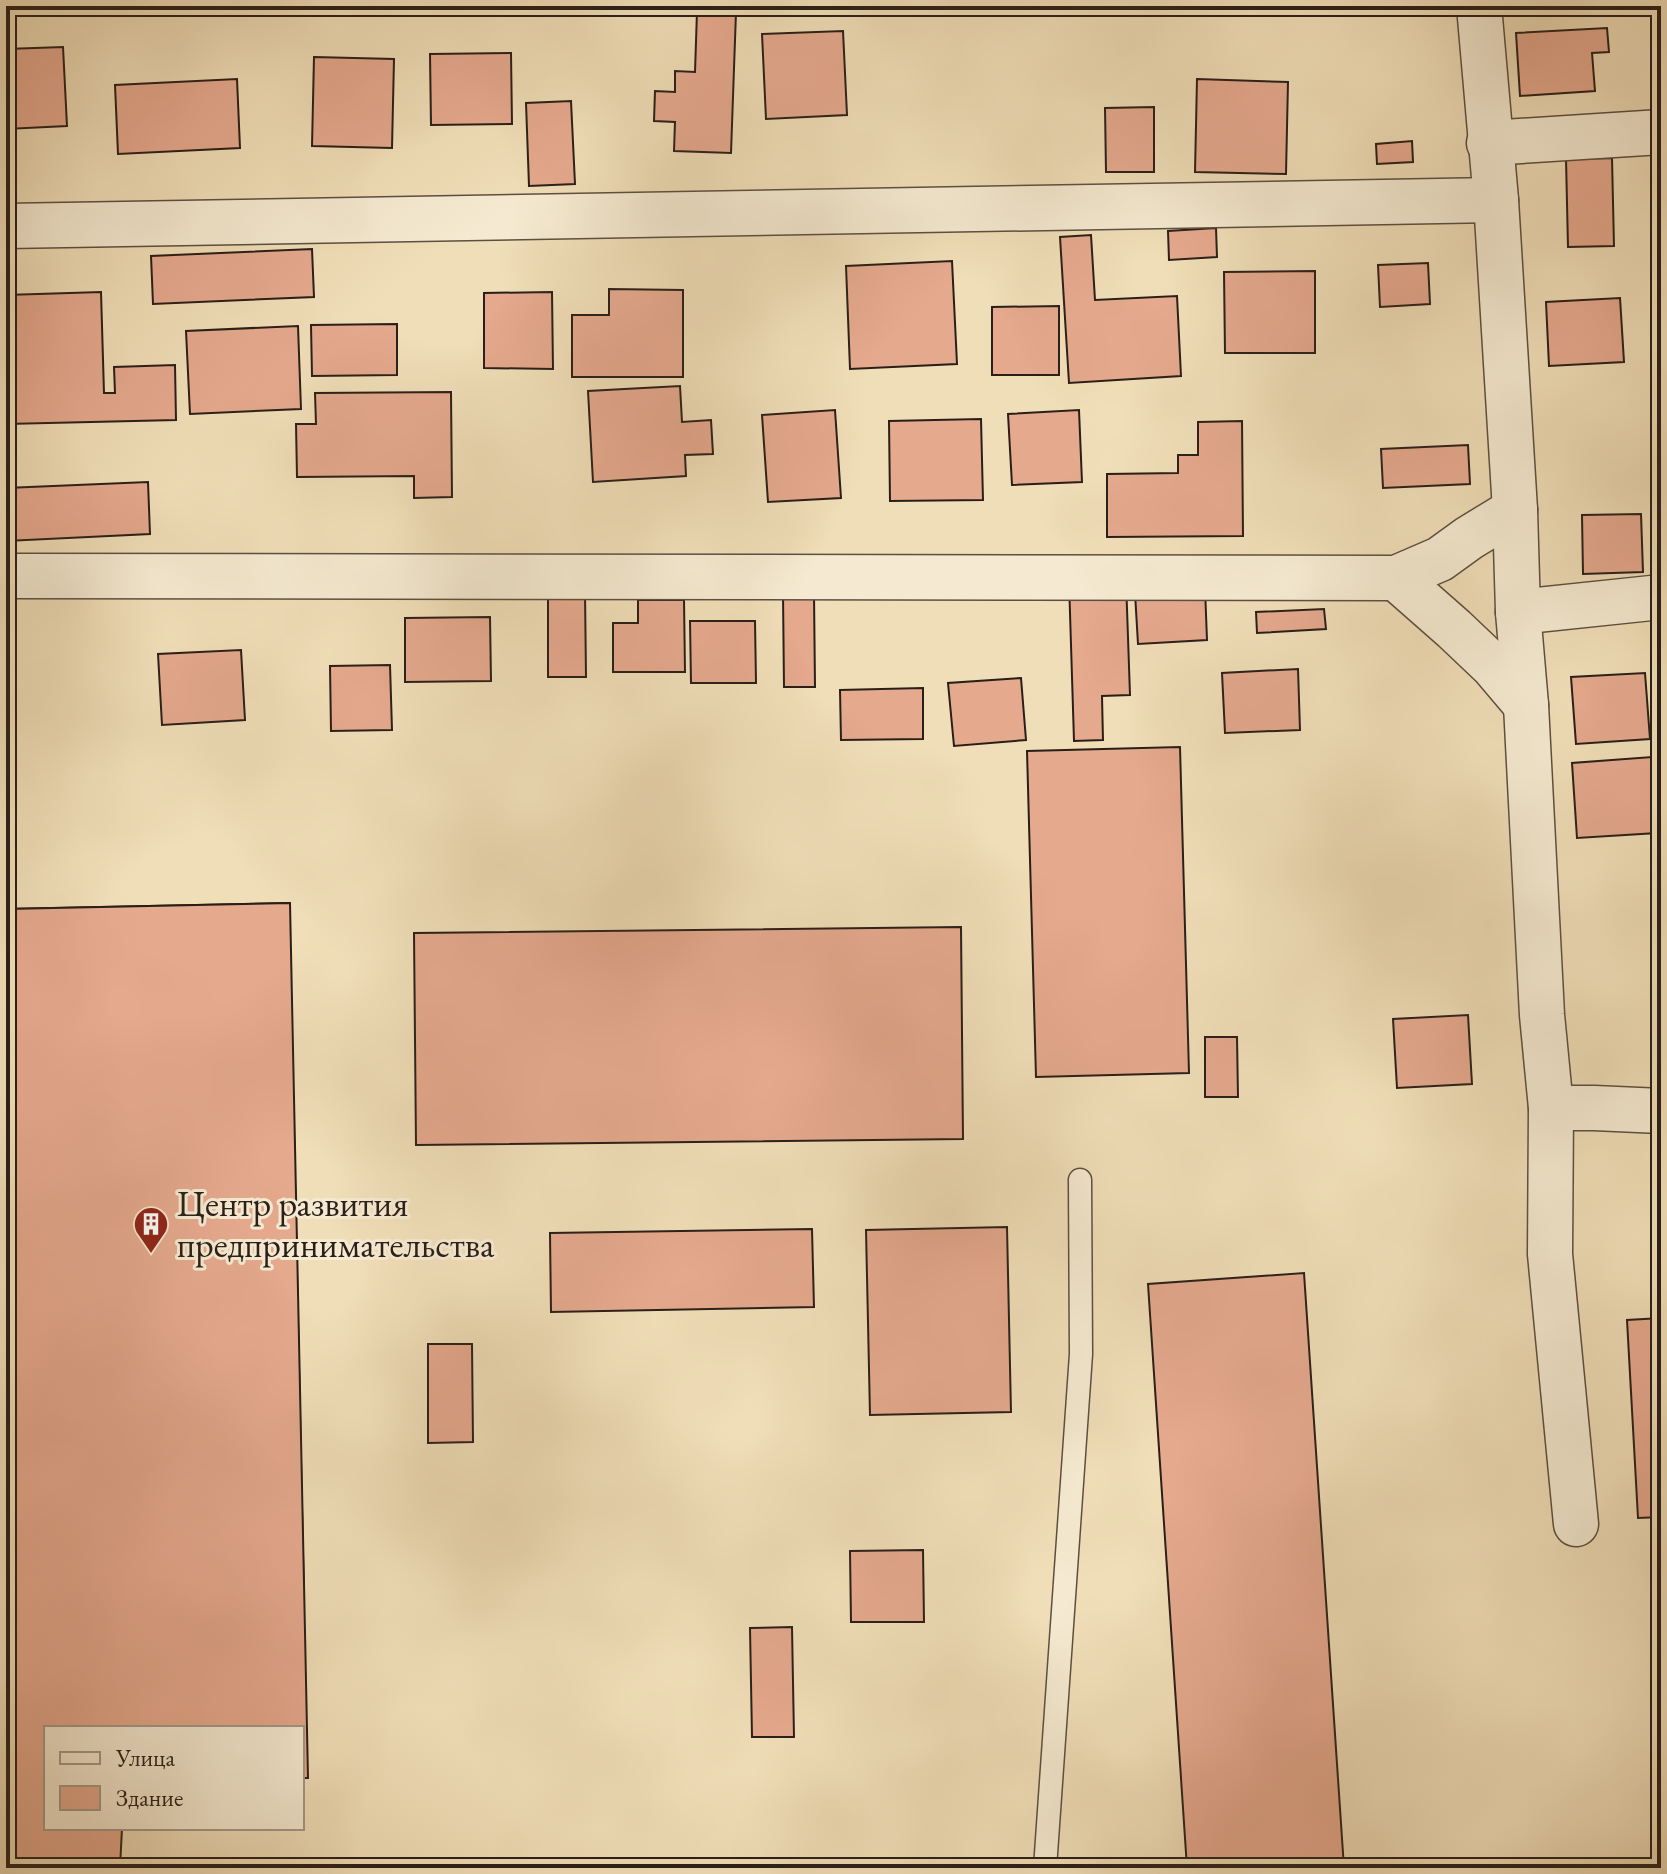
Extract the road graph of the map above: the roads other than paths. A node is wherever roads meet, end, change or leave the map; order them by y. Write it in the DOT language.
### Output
graph roads {
  1 [pos="1479,6"];
  2 [pos="1661,132"];
  3 [pos="1489,143"];
  4 [pos="1496,200"];
  5 [pos="6,226"];
  6 [pos="1515,510"];
  7 [pos="6,576"];
  8 [pos="1396,578"];
  9 [pos="1661,597"];
  10 [pos="1518,612"];
  11 [pos="1526,705"];
  12 [pos="1551,1108"];
  13 [pos="1661,1111"];
  14 [pos="1080,1180"];
  15 [pos="1576,1524"];
  16 [pos="1045,1868"];
  1 -- 3 [label="street"];
  2 -- 3 [label="street"];
  3 -- 4 [label="street"];
  4 -- 5 [label="street"];
  4 -- 6 [label="street"];
  6 -- 8 [label="street"];
  6 -- 10 [label="street"];
  7 -- 8 [label="street"];
  8 -- 11 [label="street"];
  9 -- 10 [label="street"];
  10 -- 11 [label="street"];
  11 -- 12 [label="street"];
  12 -- 13 [label="street"];
  12 -- 15 [label="street"];
  14 -- 16 [label="lane"];
}
